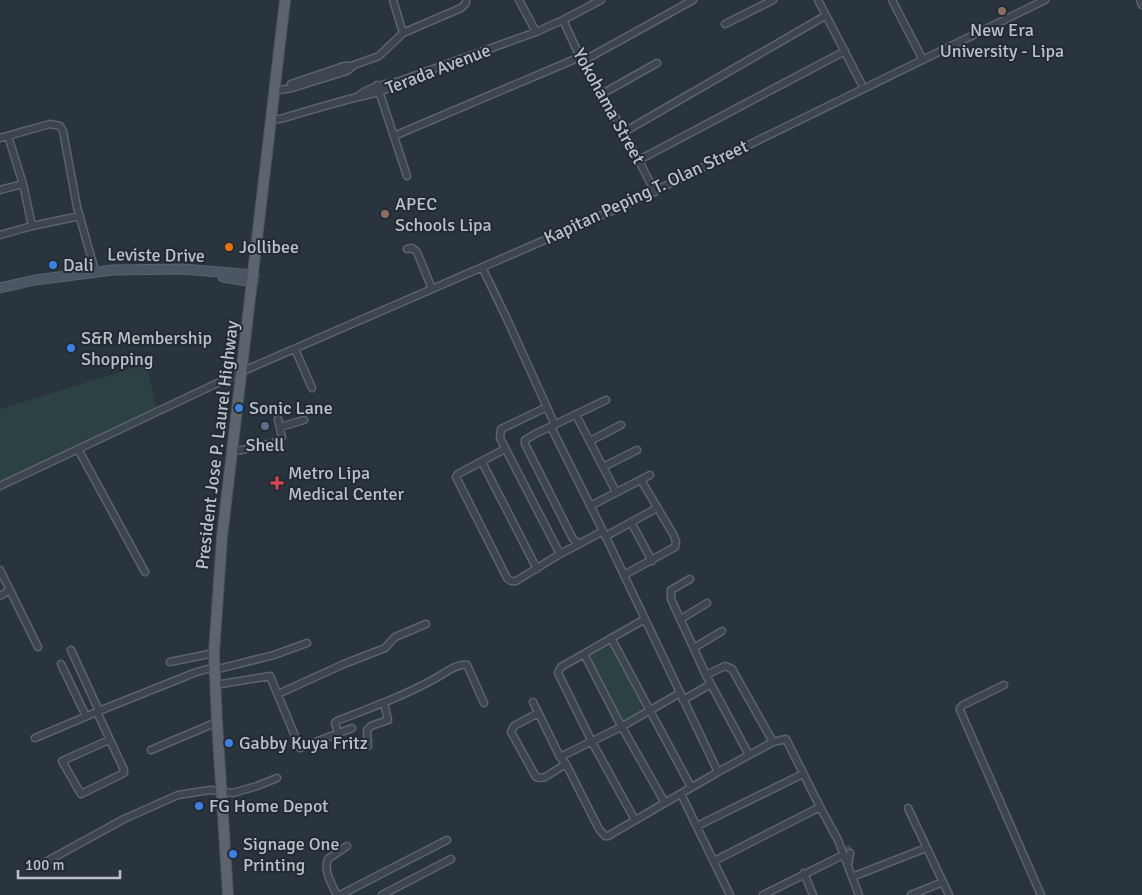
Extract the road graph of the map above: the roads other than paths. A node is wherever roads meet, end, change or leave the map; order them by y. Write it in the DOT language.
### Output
graph roads {
  1 [pos="285,0"];
  2 [pos="393,0"];
  3 [pos="466,0"];
  4 [pos="519,0"];
  5 [pos="601,0"];
  6 [pos="693,0"];
  7 [pos="773,0"];
  8 [pos="818,0"];
  9 [pos="892,0"];
  10 [pos="1046,0"];
  11 [pos="1140,0"];
  12 [pos="1142,5"];
  13 [pos="825,16"];
  14 [pos="563,20"];
  15 [pos="725,24"];
  16 [pos="536,32"];
  17 [pos="403,33"];
  18 [pos="845,51"];
  19 [pos="582,59"];
  20 [pos="923,60"];
  21 [pos="657,63"];
  22 [pos="397,82"];
  23 [pos="861,83"];
  24 [pos="377,85"];
  25 [pos="274,89"];
  26 [pos="380,92"];
  27 [pos="602,94"];
  28 [pos="356,97"];
  29 [pos="270,119"];
  30 [pos="624,132"];
  31 [pos="8,136"];
  32 [pos="394,136"];
  33 [pos="0,138"];
  34 [pos="638,160"];
  35 [pos="408,176"];
  36 [pos="23,184"];
  37 [pos="0,190"];
  38 [pos="655,192"];
  39 [pos="80,216"];
  40 [pos="32,226"];
  41 [pos="0,235"];
  42 [pos="406,249"];
  43 [pos="482,267"];
  44 [pos="95,271"];
  45 [pos="253,278"];
  46 [pos="0,288"];
  47 [pos="432,289"];
  48 [pos="0,292"];
  49 [pos="295,349"];
  50 [pos="241,372"];
  51 [pos="312,388"];
  52 [pos="606,400"];
  53 [pos="547,407"];
  54 [pos="576,415"];
  55 [pos="278,419"];
  56 [pos="304,420"];
  57 [pos="620,425"];
  58 [pos="553,426"];
  59 [pos="280,427"];
  60 [pos="276,441"];
  61 [pos="590,441"];
  62 [pos="266,444"];
  63 [pos="78,449"];
  64 [pos="506,450"];
  65 [pos="638,450"];
  66 [pos="232,451"];
  67 [pos="482,462"];
  68 [pos="603,467"];
  69 [pos="650,475"];
  70 [pos="641,480"];
  71 [pos="0,486"];
  72 [pos="616,492"];
  73 [pos="590,506"];
  74 [pos="657,508"];
  75 [pos="631,522"];
  76 [pos="605,534"];
  77 [pos="579,544"];
  78 [pos="560,554"];
  79 [pos="652,561"];
  80 [pos="537,569"];
  81 [pos="0,570"];
  82 [pos="145,572"];
  83 [pos="624,576"];
  84 [pos="690,579"];
  85 [pos="10,590"];
  86 [pos="0,596"];
  87 [pos="707,603"];
  88 [pos="681,618"];
  89 [pos="645,619"];
  90 [pos="426,624"];
  91 [pos="722,631"];
  92 [pos="611,638"];
  93 [pos="307,643"];
  94 [pos="38,646"];
  95 [pos="694,648"];
  96 [pos="71,650"];
  97 [pos="214,653"];
  98 [pos="584,654"];
  99 [pos="170,662"];
  100 [pos="61,664"];
  101 [pos="214,668"];
  102 [pos="706,675"];
  103 [pos="215,684"];
  104 [pos="711,684"];
  105 [pos="1004,685"];
  106 [pos="278,694"];
  107 [pos="682,696"];
  108 [pos="533,702"];
  109 [pos="384,703"];
  110 [pos="484,703"];
  111 [pos="650,710"];
  112 [pos="98,711"];
  113 [pos="538,713"];
  114 [pos="86,716"];
  115 [pos="217,722"];
  116 [pos="621,727"];
  117 [pos="352,728"];
  118 [pos="338,733"];
  119 [pos="35,738"];
  120 [pos="109,740"];
  121 [pos="592,742"];
  122 [pos="774,742"];
  123 [pos="368,746"];
  124 [pos="151,750"];
  125 [pos="749,755"];
  126 [pos="560,757"];
  127 [pos="566,764"];
  128 [pos="718,772"];
  129 [pos="802,774"];
  130 [pos="277,778"];
  131 [pos="691,787"];
  132 [pos="221,793"];
  133 [pos="681,794"];
  134 [pos="665,803"];
  135 [pos="820,807"];
  136 [pos="908,808"];
  137 [pos="635,820"];
  138 [pos="697,826"];
  139 [pos="447,840"];
  140 [pos="838,840"];
  141 [pos="347,846"];
  142 [pos="847,846"];
  143 [pos="926,848"];
  144 [pos="850,853"];
  145 [pos="842,855"];
  146 [pos="451,859"];
  147 [pos="714,861"];
  148 [pos="42,864"];
  149 [pos="848,866"];
  150 [pos="804,873"];
  151 [pos="852,878"];
  152 [pos="944,882"];
  153 [pos="773,893"];
  154 [pos="228,895"];
  155 [pos="338,895"];
  156 [pos="382,895"];
  157 [pos="730,895"];
  158 [pos="763,895"];
  159 [pos="813,895"];
  160 [pos="859,895"];
  161 [pos="911,895"];
  162 [pos="949,895"];
  163 [pos="1041,895"];
  1 -- 25 [label="main road, President Jose P. Laurel Highway"];
  2 -- 17 [label="street"];
  3 -- 17 [label="street"];
  4 -- 16 [label="street"];
  5 -- 14 [label="street, Terada Avenue"];
  6 -- 19 [label="street"];
  7 -- 15 [label="street"];
  8 -- 13 [label="street"];
  9 -- 20 [label="street"];
  10 -- 20 [label="street, Kapitan Peping T. Olan Street"];
  11 -- 12 [label="street"];
  13 -- 18 [label="street"];
  13 -- 30 [label="street"];
  14 -- 16 [label="street, Terada Avenue"];
  14 -- 19 [label="street, Yokohama Street"];
  16 -- 22 [label="street, Terada Avenue"];
  17 -- 25 [label="street"];
  18 -- 23 [label="street"];
  18 -- 34 [label="street"];
  19 -- 27 [label="street, Yokohama Street"];
  19 -- 32 [label="street"];
  20 -- 38 [label="street, Kapitan Peping T. Olan Street"];
  21 -- 27 [label="street"];
  22 -- 24 [label="street"];
  22 -- 26 [label="street, Terada Avenue"];
  24 -- 26 [label="street"];
  24 -- 28 [label="street"];
  25 -- 29 [label="main road, President Jose P. Laurel Highway"];
  26 -- 28 [label="street, Terada Avenue"];
  26 -- 32 [label="street"];
  27 -- 30 [label="street, Yokohama Street"];
  28 -- 29 [label="street, Terada Avenue"];
  29 -- 45 [label="main road, President Jose P. Laurel Highway"];
  30 -- 34 [label="street, Yokohama Street"];
  31 -- 33 [label="street"];
  31 -- 36 [label="street"];
  31 -- 39 [label="street"];
  32 -- 35 [label="street"];
  34 -- 38 [label="street, Yokohama Street"];
  36 -- 37 [label="street"];
  36 -- 40 [label="street"];
  38 -- 43 [label="street, Kapitan Peping T. Olan Street"];
  39 -- 40 [label="street"];
  39 -- 44 [label="street"];
  40 -- 41 [label="street"];
  42 -- 47 [label="street"];
  43 -- 47 [label="street, Kapitan Peping T. Olan Street"];
  43 -- 53 [label="street"];
  44 -- 45 [label="main road, Leviste Drive"];
  44 -- 46 [label="main road, Leviste Drive"];
  45 -- 48 [label="main road, Leviste Drive"];
  45 -- 50 [label="main road, President Jose P. Laurel Highway"];
  47 -- 49 [label="street, Kapitan Peping T. Olan Street"];
  49 -- 50 [label="street, Kapitan Peping T. Olan Street"];
  49 -- 51 [label="street"];
  50 -- 63 [label="street, Kapitan Peping T. Olan Street"];
  50 -- 66 [label="main road, President Jose P. Laurel Highway"];
  52 -- 54 [label="street"];
  53 -- 58 [label="street"];
  53 -- 64 [label="street"];
  54 -- 58 [label="street"];
  54 -- 61 [label="street"];
  55 -- 59 [label="street"];
  56 -- 59 [label="street"];
  57 -- 61 [label="street"];
  58 -- 73 [label="street"];
  58 -- 77 [label="street"];
  59 -- 60 [label="street"];
  61 -- 68 [label="street"];
  62 -- 66 [label="street"];
  63 -- 71 [label="street, Kapitan Peping T. Olan Street"];
  63 -- 82 [label="street"];
  64 -- 67 [label="street"];
  64 -- 78 [label="street"];
  65 -- 68 [label="street"];
  66 -- 97 [label="main road, President Jose P. Laurel Highway"];
  67 -- 80 [label="street"];
  67 -- 80 [label="street"];
  68 -- 72 [label="street"];
  69 -- 70 [label="street"];
  70 -- 72 [label="street"];
  70 -- 74 [label="street"];
  72 -- 73 [label="street"];
  73 -- 76 [label="street"];
  74 -- 75 [label="street"];
  74 -- 79 [label="street"];
  75 -- 76 [label="street"];
  75 -- 79 [label="street"];
  76 -- 77 [label="street"];
  76 -- 83 [label="street"];
  77 -- 78 [label="street"];
  78 -- 80 [label="street"];
  79 -- 83 [label="street"];
  81 -- 85 [label="street"];
  83 -- 89 [label="street"];
  84 -- 88 [label="street"];
  85 -- 86 [label="street"];
  85 -- 94 [label="street"];
  87 -- 88 [label="street"];
  88 -- 95 [label="street"];
  89 -- 92 [label="street"];
  89 -- 107 [label="street"];
  90 -- 106 [label="street"];
  91 -- 95 [label="street"];
  92 -- 98 [label="street"];
  92 -- 111 [label="street"];
  93 -- 101 [label="street"];
  95 -- 102 [label="street"];
  96 -- 112 [label="street"];
  97 -- 99 [label="street"];
  97 -- 101 [label="main road, President Jose P. Laurel Highway"];
  98 -- 116 [label="street"];
  98 -- 121 [label="street"];
  100 -- 114 [label="street"];
  101 -- 103 [label="main road, President Jose P. Laurel Highway"];
  101 -- 112 [label="street"];
  102 -- 104 [label="street"];
  102 -- 122 [label="street"];
  103 -- 106 [label="street"];
  103 -- 115 [label="main road, President Jose P. Laurel Highway"];
  104 -- 107 [label="street"];
  104 -- 125 [label="street"];
  105 -- 163 [label="street"];
  106 -- 118 [label="street"];
  107 -- 111 [label="street"];
  107 -- 128 [label="street"];
  108 -- 113 [label="street"];
  109 -- 110 [label="street"];
  109 -- 118 [label="street"];
  109 -- 123 [label="street"];
  111 -- 116 [label="street"];
  111 -- 131 [label="street"];
  112 -- 114 [label="street"];
  112 -- 120 [label="street"];
  113 -- 126 [label="street"];
  113 -- 127 [label="street"];
  114 -- 119 [label="street"];
  115 -- 124 [label="street"];
  115 -- 132 [label="main road, President Jose P. Laurel Highway"];
  116 -- 121 [label="street"];
  116 -- 134 [label="street"];
  117 -- 118 [label="street"];
  120 -- 120 [label="street"];
  121 -- 126 [label="street"];
  121 -- 137 [label="street"];
  122 -- 125 [label="street"];
  122 -- 129 [label="street"];
  125 -- 128 [label="street"];
  126 -- 127 [label="street"];
  127 -- 137 [label="street"];
  128 -- 131 [label="street"];
  129 -- 135 [label="street"];
  129 -- 138 [label="street"];
  130 -- 132 [label="street"];
  131 -- 133 [label="street"];
  132 -- 148 [label="street"];
  132 -- 154 [label="main road, President Jose P. Laurel Highway"];
  133 -- 134 [label="street"];
  133 -- 138 [label="street"];
  134 -- 137 [label="street"];
  135 -- 140 [label="street"];
  135 -- 147 [label="street"];
  136 -- 143 [label="street"];
  138 -- 147 [label="street"];
  139 -- 155 [label="street"];
  140 -- 142 [label="street"];
  140 -- 145 [label="street"];
  141 -- 155 [label="street"];
  143 -- 151 [label="street"];
  143 -- 152 [label="street"];
  144 -- 149 [label="street"];
  145 -- 149 [label="street"];
  145 -- 150 [label="street"];
  146 -- 156 [label="street"];
  147 -- 157 [label="street"];
  149 -- 151 [label="street"];
  150 -- 153 [label="street"];
  150 -- 159 [label="street"];
  151 -- 160 [label="street"];
  152 -- 161 [label="street"];
  152 -- 162 [label="street"];
  153 -- 158 [label="street"];
}
